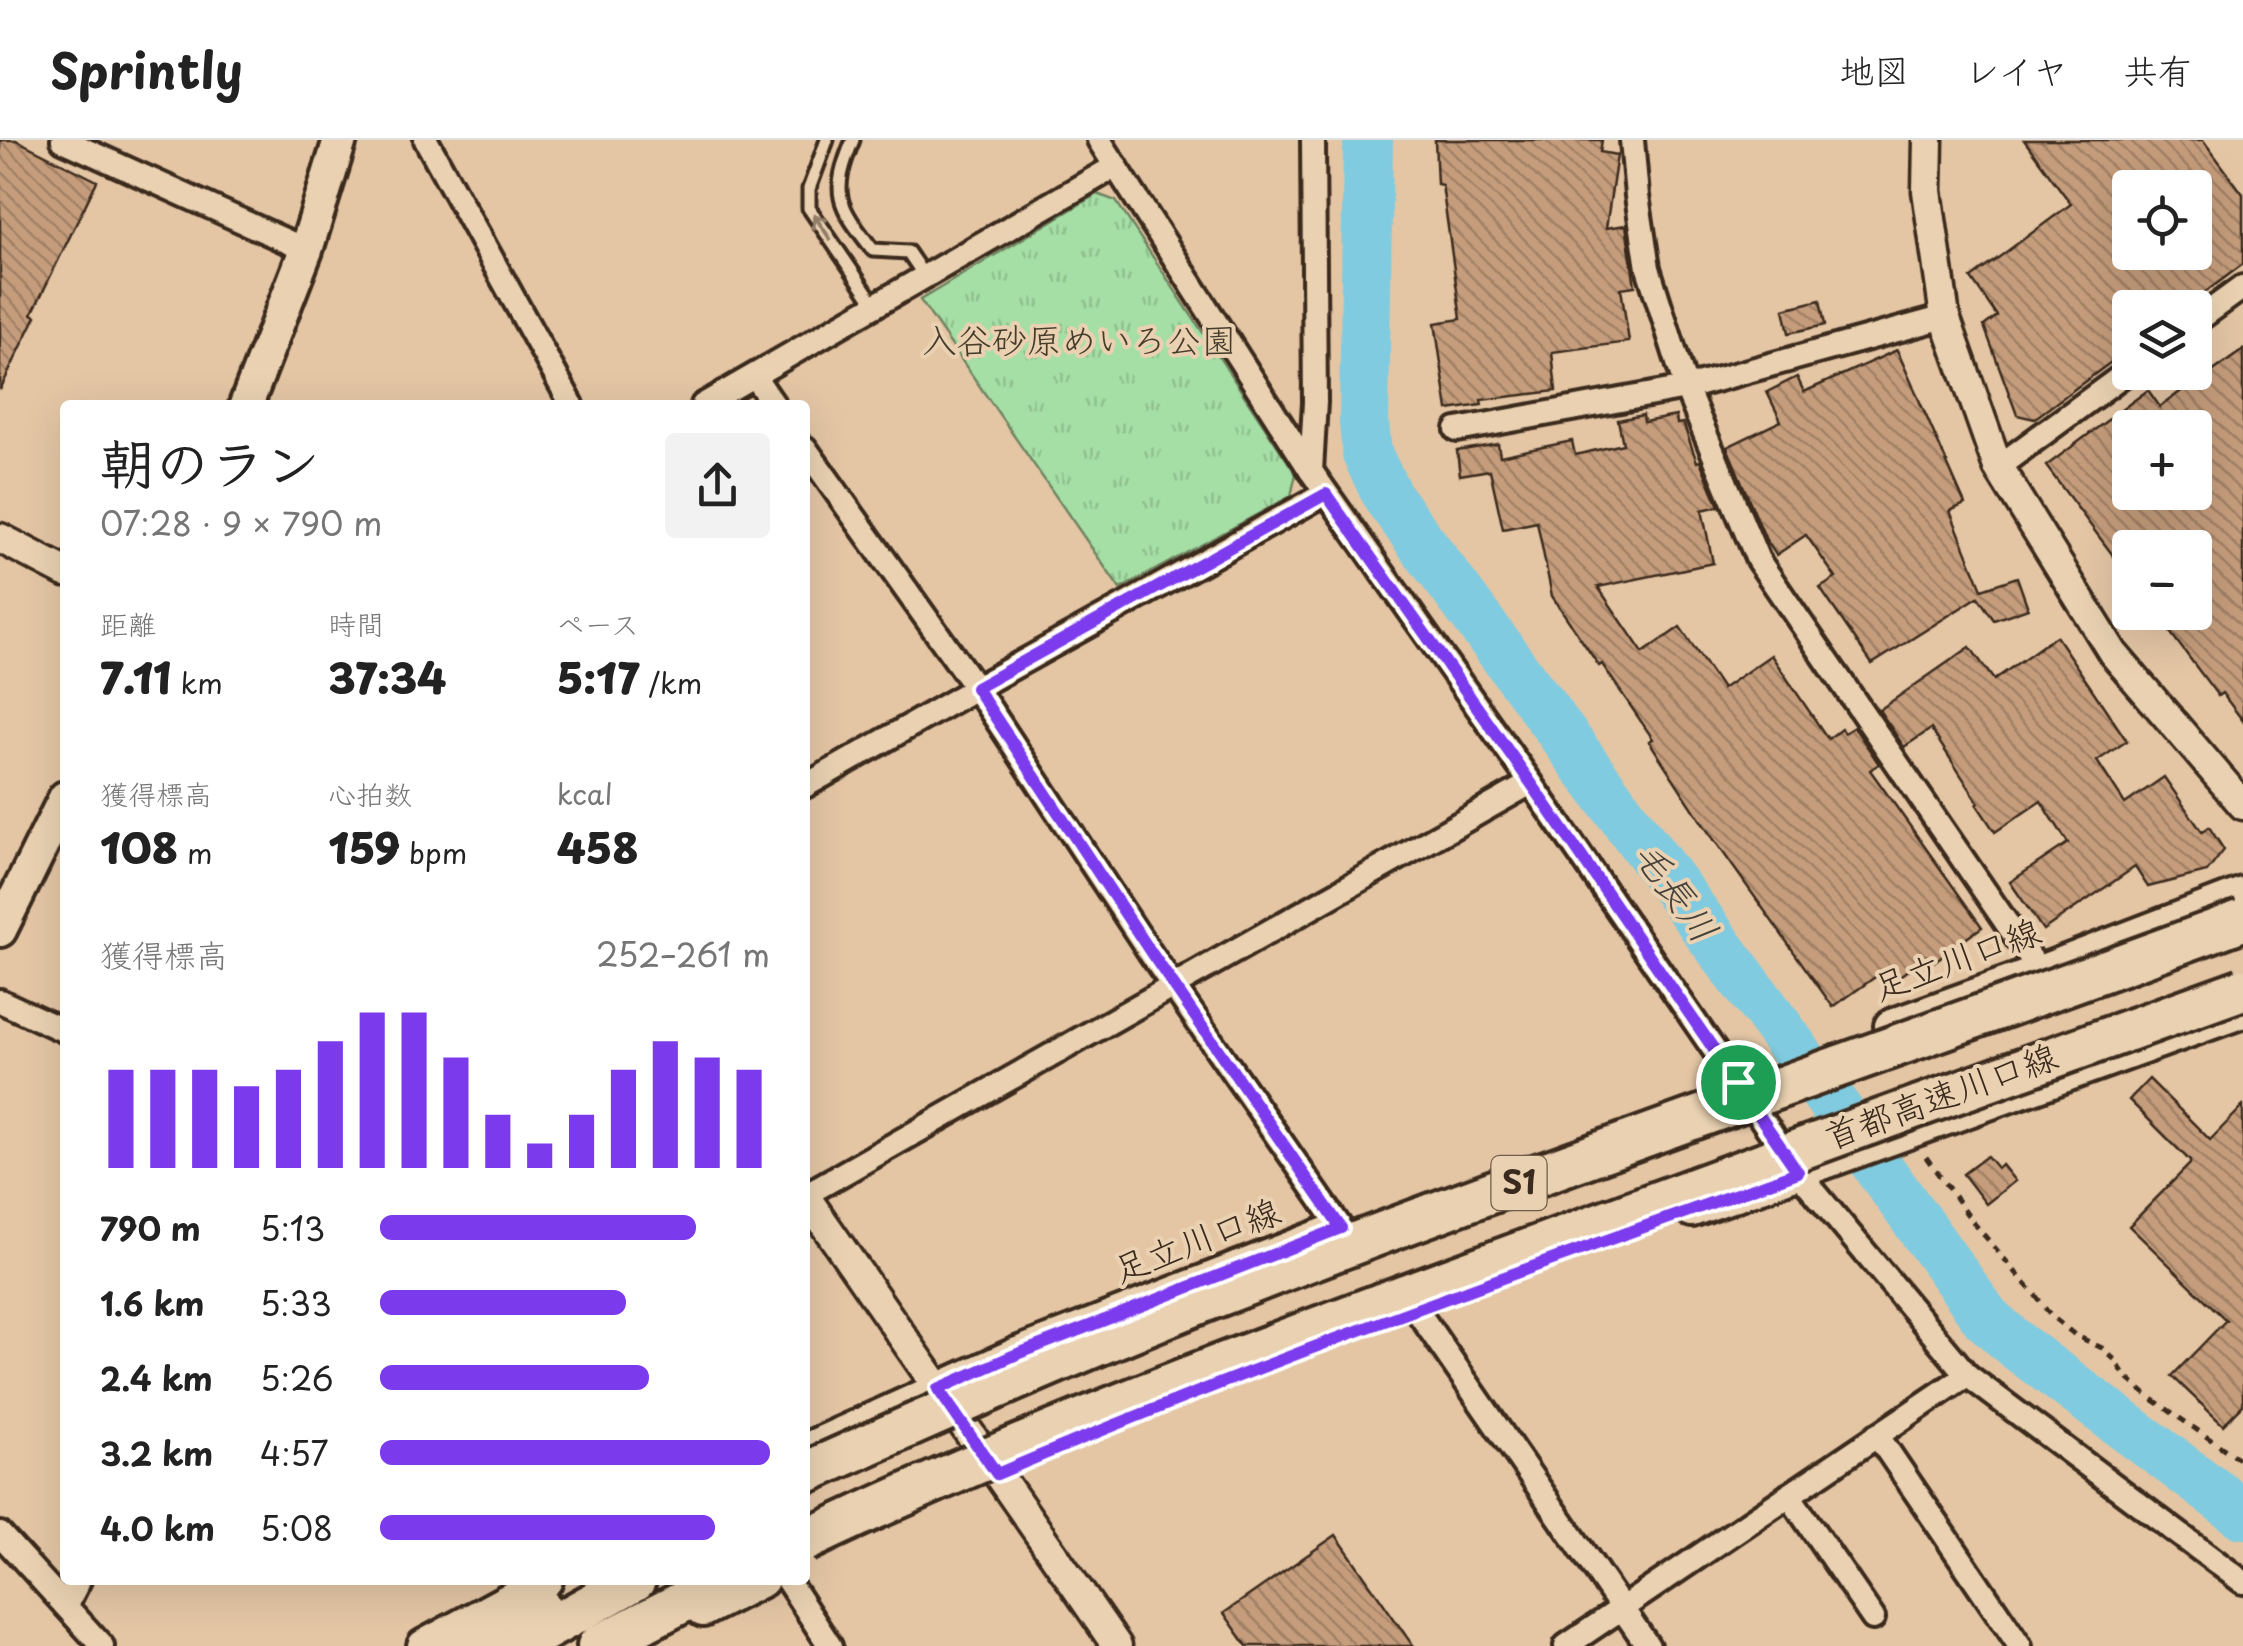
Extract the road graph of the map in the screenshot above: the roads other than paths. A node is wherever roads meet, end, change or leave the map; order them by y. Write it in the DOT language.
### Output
graph roads {
  1 [pos="63,140"];
  2 [pos="340,140"];
  3 [pos="426,140"];
  4 [pos="827,140"];
  5 [pos="853,140"];
  6 [pos="1099,140"];
  7 [pos="1313,140"];
  8 [pos="1632,140"];
  9 [pos="1928,140"];
  10 [pos="1116,166"];
  11 [pos="306,250"];
  12 [pos="925,277"];
  13 [pos="2243,287"];
  14 [pos="876,306"];
  15 [pos="2212,310"];
  16 [pos="1945,318"];
  17 [pos="754,376"];
  18 [pos="2112,383"];
  19 [pos="1686,388"];
  20 [pos="248,400"];
  21 [pos="569,400"];
  22 [pos="712,400"];
  23 [pos="771,400"];
  24 [pos="1457,430"];
  25 [pos="810,455"];
  26 [pos="1998,467"];
  27 [pos="1311,472"];
  28 [pos="1326,494"];
  29 [pos="0,538"];
  30 [pos="60,569"];
  31 [pos="976,688"];
  32 [pos="810,783"];
  33 [pos="1531,783"];
  34 [pos="2243,805"];
  35 [pos="60,808"];
  36 [pos="2243,894"];
  37 [pos="2243,920"];
  38 [pos="0,928"];
  39 [pos="2243,970"];
  40 [pos="2040,972"];
  41 [pos="1174,986"];
  42 [pos="2243,989"];
  43 [pos="0,1001"];
  44 [pos="2243,1011"];
  45 [pos="60,1029"];
  46 [pos="1738,1082"];
  47 [pos="1952,1092"];
  48 [pos="1798,1172"];
  49 [pos="810,1193"];
  50 [pos="1492,1193"];
  51 [pos="810,1203"];
  52 [pos="1341,1228"];
  53 [pos="1416,1309"];
  54 [pos="1967,1375"];
  55 [pos="938,1389"];
  56 [pos="1877,1435"];
  57 [pos="810,1448"];
  58 [pos="810,1470"];
  59 [pos="997,1474"];
  60 [pos="1790,1494"];
  61 [pos="810,1496"];
  62 [pos="0,1534"];
  63 [pos="810,1540"];
  64 [pos="810,1557"];
  65 [pos="2243,1582"];
  66 [pos="76,1585"];
  67 [pos="537,1585"];
  68 [pos="576,1585"];
  69 [pos="626,1585"];
  70 [pos="715,1585"];
  71 [pos="752,1585"];
  72 [pos="789,1585"];
  73 [pos="66,1606"];
  74 [pos="1622,1608"];
  75 [pos="1873,1618"];
  76 [pos="102,1646"];
  77 [pos="424,1646"];
  78 [pos="469,1646"];
  79 [pos="517,1646"];
  80 [pos="598,1646"];
  81 [pos="631,1646"];
  82 [pos="830,1646"];
  83 [pos="1117,1646"];
  84 [pos="1566,1646"];
  85 [pos="1648,1646"];
  86 [pos="2020,1646"];
  1 -- 11 [label="street"];
  2 -- 11 [label="main road"];
  3 -- 21 [label="street"];
  14 -- 4 [label="lane, one-way"];
  5 -- 12 [label="lane"];
  6 -- 10 [label="street"];
  7 -- 27 [label="street"];
  8 -- 19 [label="street"];
  9 -- 16 [label="street"];
  10 -- 12 [label="street"];
  10 -- 27 [label="street"];
  11 -- 20 [label="main road"];
  12 -- 14 [label="street"];
  13 -- 15 [label="street"];
  14 -- 17 [label="street"];
  16 -- 19 [label="street"];
  16 -- 26 [label="street"];
  17 -- 22 [label="street"];
  17 -- 23 [label="street"];
  18 -- 26 [label="street"];
  19 -- 24 [label="street"];
  19 -- 40 [label="street"];
  25 -- 31 [label="street"];
  26 -- 34 [label="street"];
  27 -- 28 [label="street"];
  28 -- 31 [label="street"];
  28 -- 33 [label="street"];
  29 -- 30 [label="street"];
  31 -- 32 [label="street"];
  31 -- 41 [label="street"];
  33 -- 41 [label="street"];
  33 -- 46 [label="street"];
  35 -- 38 [label="main road"];
  36 -- 40 [label="main road, 足立川口線"];
  37 -- 50 [label="highway, 首都高速川口線 / S1, bridge"];
  39 -- 47 [label="highway, bridge"];
  40 -- 46 [label="main road, 足立川口線"];
  41 -- 49 [label="street"];
  41 -- 52 [label="street"];
  42 -- 47 [label="highway, 首都高速川口線 / S1, bridge"];
  43 -- 45 [label="street"];
  44 -- 48 [label="main road"];
  46 -- 48 [label="street"];
  46 -- 52 [label="main road, 足立川口線"];
  47 -- 63 [label="highway, 首都高速川口線 / S1, bridge"];
  48 -- 53 [label="main road"];
  48 -- 54 [label="street"];
  50 -- 58 [label="highway, 首都高速川口線 / S1, bridge"];
  50 -- 61 [label="highway, bridge"];
  51 -- 55 [label="street"];
  52 -- 55 [label="main road, 足立川口線"];
  53 -- 59 [label="main road"];
  53 -- 74 [label="street"];
  54 -- 56 [label="street"];
  54 -- 65 [label="street"];
  55 -- 57 [label="main road, 足立川口線"];
  55 -- 59 [label="street"];
  56 -- 60 [label="street"];
  56 -- 86 [label="street"];
  59 -- 64 [label="main road"];
  59 -- 83 [label="street"];
  60 -- 74 [label="street"];
  60 -- 75 [label="street"];
  62 -- 73 [label="street"];
  66 -- 73 [label="street"];
  67 -- 77 [label="main road"];
  68 -- 78 [label="highway"];
  69 -- 79 [label="highway"];
  70 -- 80 [label="highway"];
  71 -- 81 [label="main road"];
  72 -- 82 [label="street"];
  73 -- 76 [label="street"];
  74 -- 84 [label="street"];
  74 -- 85 [label="street"];
}
